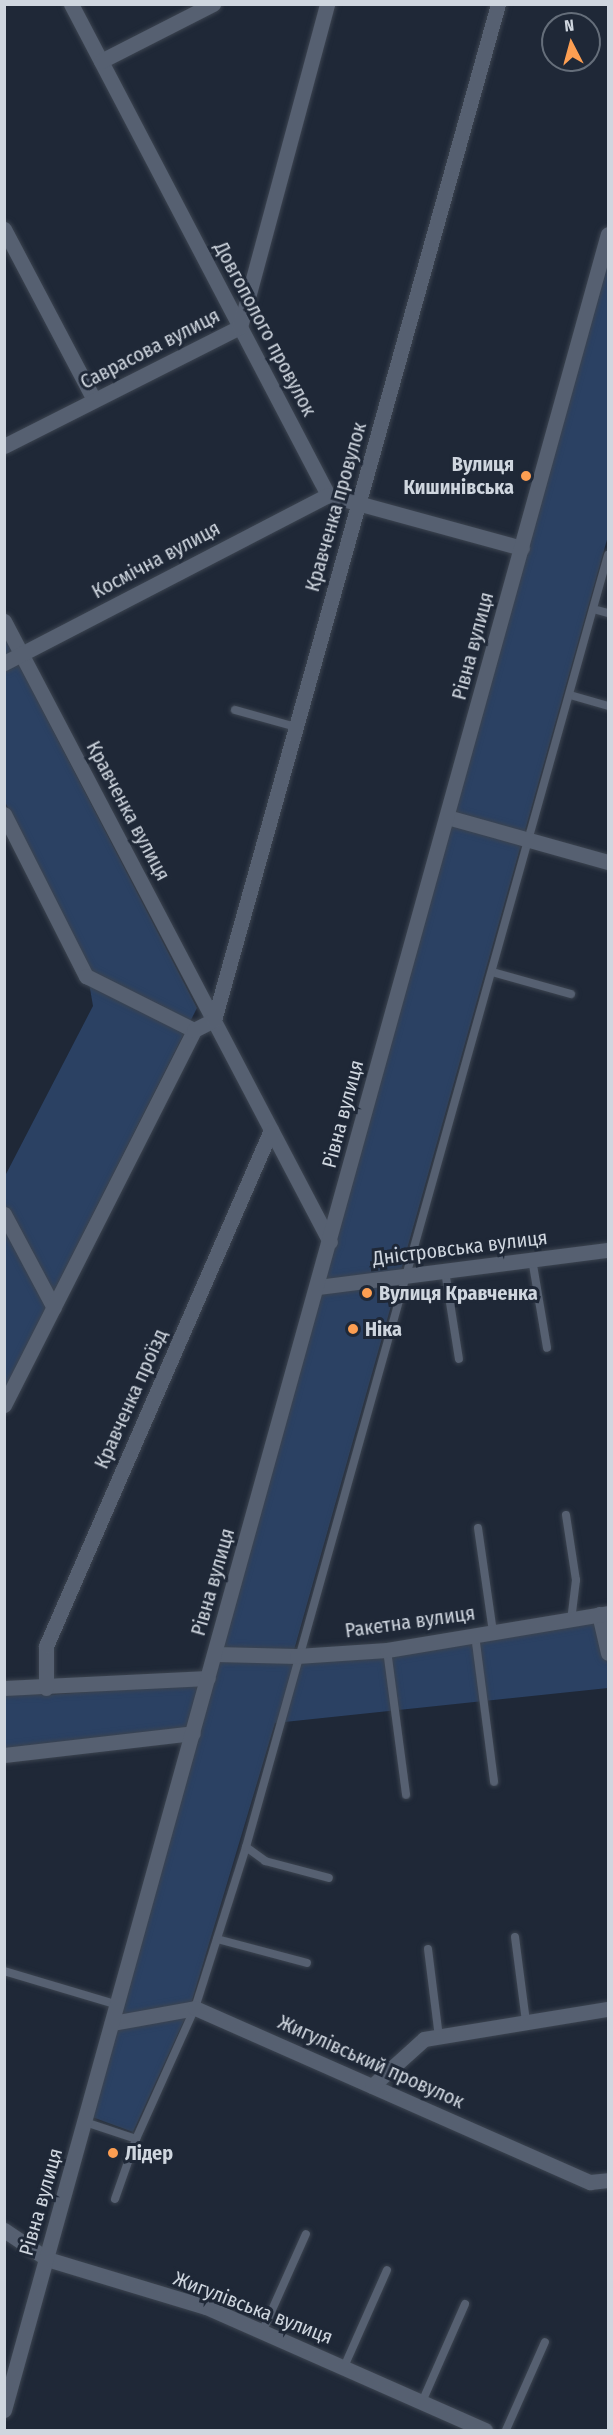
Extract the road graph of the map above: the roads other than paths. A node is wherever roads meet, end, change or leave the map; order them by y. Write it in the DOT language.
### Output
graph roads {
  1 [pos="71,4"];
  2 [pos="213,4"];
  3 [pos="327,4"];
  4 [pos="498,4"];
  5 [pos="101,61"];
  6 [pos="4,229"];
  7 [pos="609,234"];
  8 [pos="240,327"];
  9 [pos="94,400"];
  10 [pos="4,446"];
  11 [pos="328,495"];
  12 [pos="358,503"];
  13 [pos="522,548"];
  14 [pos="609,555"];
  15 [pos="593,609"];
  16 [pos="609,613"];
  17 [pos="4,621"];
  18 [pos="22,654"];
  19 [pos="4,663"];
  20 [pos="570,695"];
  21 [pos="609,705"];
  22 [pos="235,710"];
  23 [pos="296,727"];
  24 [pos="4,814"];
  25 [pos="447,817"];
  26 [pos="530,840"];
  27 [pos="609,862"];
  28 [pos="492,972"];
  29 [pos="571,994"];
  30 [pos="214,1020"];
  31 [pos="194,1030"];
  32 [pos="271,1130"];
  33 [pos="4,1214"];
  34 [pos="330,1242"];
  35 [pos="609,1250"];
  36 [pos="532,1259"];
  37 [pos="445,1270"];
  38 [pos="406,1276"];
  39 [pos="318,1287"];
  40 [pos="54,1308"];
  41 [pos="547,1348"];
  42 [pos="459,1359"];
  43 [pos="4,1405"];
  44 [pos="566,1515"];
  45 [pos="477,1528"];
  46 [pos="604,1614"];
  47 [pos="571,1619"];
  48 [pos="493,1632"];
  49 [pos="475,1635"];
  50 [pos="387,1650"];
  51 [pos="609,1653"];
  52 [pos="215,1654"];
  53 [pos="297,1656"];
  54 [pos="208,1678"];
  55 [pos="4,1688"];
  56 [pos="46,1688"];
  57 [pos="193,1733"];
  58 [pos="4,1755"];
  59 [pos="494,1782"];
  60 [pos="406,1795"];
  61 [pos="246,1847"];
  62 [pos="328,1878"];
  63 [pos="515,1937"];
  64 [pos="217,1939"];
  65 [pos="428,1949"];
  66 [pos="307,1963"];
  67 [pos="4,1971"];
  68 [pos="117,2005"];
  69 [pos="195,2008"];
  70 [pos="609,2009"];
  71 [pos="526,2022"];
  72 [pos="112,2023"];
  73 [pos="439,2037"];
  74 [pos="372,2086"];
  75 [pos="85,2122"];
  76 [pos="136,2139"];
  77 [pos="609,2180"];
  78 [pos="115,2199"];
  79 [pos="4,2230"];
  80 [pos="306,2234"];
  81 [pos="46,2259"];
  82 [pos="387,2270"];
  83 [pos="465,2304"];
  84 [pos="263,2330"];
  85 [pos="545,2342"];
  86 [pos="344,2367"];
  87 [pos="422,2402"];
  88 [pos="4,2410"];
  89 [pos="485,2430"];
  90 [pos="506,2430"];
  1 -- 5 [label="street, Довгополого провулок"];
  2 -- 5 [label="street"];
  3 -- 8 [label="street, Саврасова вулиця"];
  4 -- 12 [label="street, Кравченка провулок"];
  5 -- 8 [label="street, Довгополого провулок"];
  6 -- 9 [label="street"];
  7 -- 13 [label="street, Рівна вулиця"];
  8 -- 9 [label="street, Саврасова вулиця"];
  8 -- 11 [label="street, Довгополого провулок"];
  9 -- 10 [label="street, Саврасова вулиця"];
  11 -- 12 [label="street"];
  11 -- 18 [label="street, Космічна вулиця"];
  12 -- 13 [label="street"];
  12 -- 23 [label="street, Кравченка провулок"];
  13 -- 25 [label="street, Рівна вулиця"];
  14 -- 15 [label="lane"];
  15 -- 16 [label="lane"];
  15 -- 20 [label="lane"];
  17 -- 18 [label="street, Кравченка вулиця"];
  18 -- 19 [label="street, Космічна вулиця"];
  18 -- 30 [label="street, Кравченка вулиця"];
  20 -- 21 [label="lane"];
  20 -- 26 [label="lane"];
  22 -- 23 [label="lane"];
  23 -- 30 [label="street, Кравченка провулок"];
  24 -- 31 [label="street"];
  25 -- 26 [label="street"];
  25 -- 34 [label="street, Рівна вулиця"];
  26 -- 27 [label="street"];
  26 -- 28 [label="lane"];
  28 -- 29 [label="lane"];
  28 -- 38 [label="lane"];
  30 -- 31 [label="street"];
  30 -- 32 [label="street, Кравченка вулиця"];
  31 -- 40 [label="street"];
  32 -- 34 [label="street, Кравченка вулиця"];
  32 -- 56 [label="street, Кравченка проїзд"];
  33 -- 40 [label="street"];
  34 -- 39 [label="street, Рівна вулиця"];
  35 -- 36 [label="street, Дністровська вулиця"];
  36 -- 37 [label="street, Дністровська вулиця"];
  36 -- 41 [label="lane"];
  37 -- 38 [label="street, Дністровська вулиця"];
  37 -- 42 [label="lane"];
  38 -- 39 [label="street, Дністровська вулиця"];
  38 -- 53 [label="lane"];
  39 -- 52 [label="street, Рівна вулиця"];
  40 -- 43 [label="street"];
  44 -- 47 [label="lane"];
  45 -- 48 [label="lane"];
  46 -- 47 [label="street, Ракетна вулиця"];
  46 -- 51 [label="street"];
  47 -- 48 [label="street, Ракетна вулиця"];
  48 -- 49 [label="street, Ракетна вулиця"];
  49 -- 50 [label="street, Ракетна вулиця"];
  49 -- 59 [label="lane"];
  50 -- 53 [label="street, Ракетна вулиця"];
  50 -- 60 [label="lane"];
  52 -- 53 [label="street, Ракетна вулиця"];
  52 -- 54 [label="street, Рівна вулиця"];
  53 -- 61 [label="lane"];
  54 -- 56 [label="street"];
  54 -- 57 [label="street, Рівна вулиця"];
  55 -- 56 [label="street"];
  57 -- 58 [label="street"];
  57 -- 68 [label="street, Рівна вулиця"];
  61 -- 62 [label="lane"];
  61 -- 64 [label="lane"];
  63 -- 71 [label="lane"];
  64 -- 66 [label="lane"];
  64 -- 69 [label="lane"];
  65 -- 73 [label="lane"];
  67 -- 68 [label="lane"];
  68 -- 72 [label="street, Рівна вулиця"];
  69 -- 72 [label="street"];
  69 -- 74 [label="street, Жигулівський провулок"];
  69 -- 76 [label="lane"];
  70 -- 71 [label="street"];
  71 -- 73 [label="street"];
  72 -- 75 [label="street, Рівна вулиця"];
  73 -- 74 [label="street"];
  74 -- 77 [label="street, Жигулівський провулок"];
  75 -- 76 [label="lane"];
  75 -- 81 [label="street, Рівна вулиця"];
  76 -- 78 [label="lane"];
  79 -- 81 [label="street, Жигулівська вулиця"];
  80 -- 84 [label="lane"];
  81 -- 84 [label="street, Жигулівська вулиця"];
  81 -- 88 [label="street, Рівна вулиця"];
  82 -- 86 [label="lane"];
  83 -- 87 [label="lane"];
  84 -- 86 [label="street, Жигулівська вулиця"];
  85 -- 90 [label="lane"];
  86 -- 87 [label="street, Жигулівська вулиця"];
  87 -- 89 [label="street, Жигулівська вулиця"];
}
